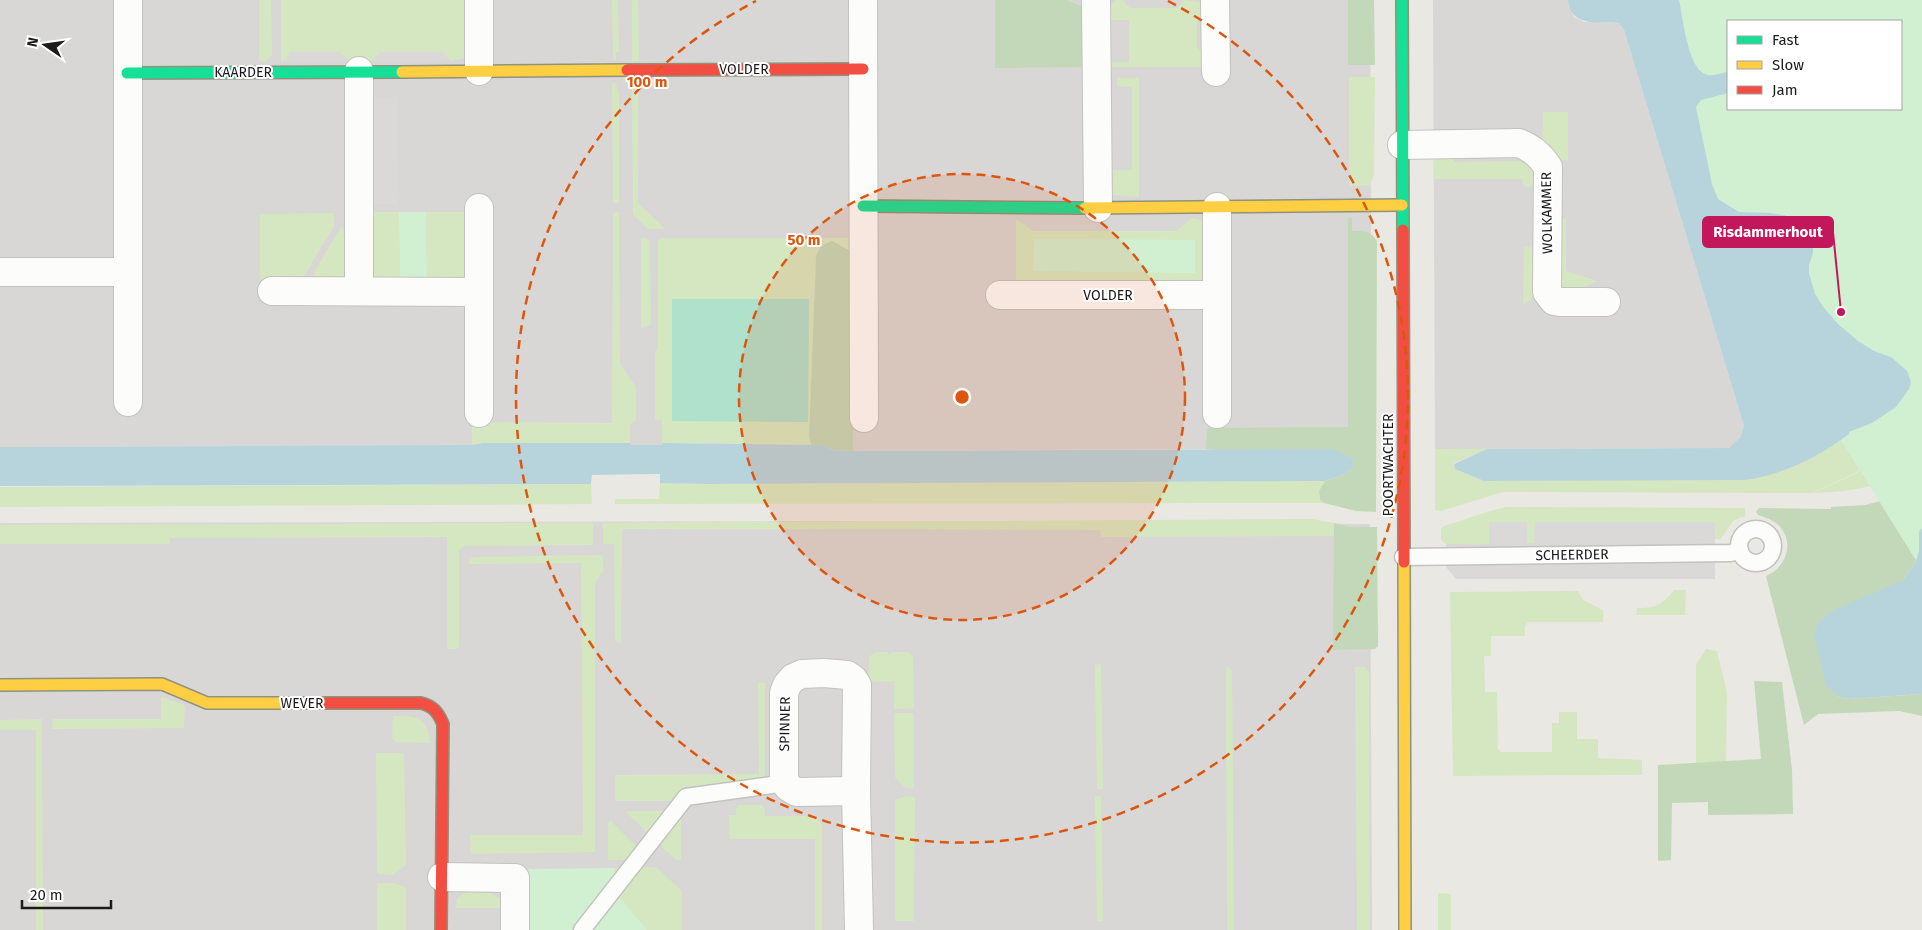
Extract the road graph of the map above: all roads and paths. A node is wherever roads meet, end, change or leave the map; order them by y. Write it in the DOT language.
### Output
graph roads {
  1 [pos="128,0"];
  2 [pos="479,0"];
  3 [pos="863,0"];
  4 [pos="1096,0"];
  5 [pos="1215,0"];
  6 [pos="1402,0"];
  7 [pos="863,69"];
  8 [pos="625,70"];
  9 [pos="359,71"];
  10 [pos="479,71"];
  11 [pos="1216,72"];
  12 [pos="128,73"];
  13 [pos="1402,145"];
  14 [pos="1402,205"];
  15 [pos="863,206"];
  16 [pos="1217,207"];
  17 [pos="478,208"];
  18 [pos="1098,208"];
  19 [pos="0,272"];
  20 [pos="128,272"];
  21 [pos="272,291"];
  22 [pos="359,291"];
  23 [pos="478,292"];
  24 [pos="1216,294"];
  25 [pos="1000,295"];
  26 [pos="1606,302"];
  27 [pos="128,402"];
  28 [pos="479,413"];
  29 [pos="1217,414"];
  30 [pos="864,418"];
  31 [pos="1740,550"];
  32 [pos="1403,557"];
  33 [pos="0,685"];
  34 [pos="786,783"];
  35 [pos="856,791"];
  36 [pos="442,877"];
  37 [pos="441,930"];
  38 [pos="515,930"];
  39 [pos="582,930"];
  40 [pos="859,930"];
  41 [pos="1405,930"];
  1 -- 12 [label="street"];
  2 -- 10 [label="street"];
  3 -- 7 [label="street"];
  4 -- 18 [label="street"];
  5 -- 11 [label="street"];
  6 -- 13 [label="street, POORTWACHTER"];
  7 -- 8 [label="street, VOLDER"];
  7 -- 15 [label="street"];
  8 -- 10 [label="street, KAARDER"];
  9 -- 10 [label="street, KAARDER"];
  9 -- 12 [label="street, KAARDER"];
  9 -- 22 [label="street"];
  12 -- 20 [label="street"];
  13 -- 14 [label="street, POORTWACHTER"];
  13 -- 26 [label="street, WOLKAMMER"];
  14 -- 16 [label="street"];
  14 -- 32 [label="street, POORTWACHTER"];
  15 -- 18 [label="street"];
  15 -- 30 [label="street"];
  16 -- 18 [label="street"];
  16 -- 24 [label="street"];
  17 -- 23 [label="street"];
  19 -- 20 [label="street"];
  20 -- 27 [label="street"];
  21 -- 22 [label="street"];
  22 -- 23 [label="street"];
  23 -- 28 [label="street"];
  24 -- 25 [label="street, VOLDER"];
  24 -- 29 [label="street"];
  31 -- 32 [label="lane, SCHEERDER"];
  32 -- 41 [label="street, POORTWACHTER"];
  33 -- 36 [label="street, WEVER"];
  34 -- 35 [label="street"];
  34 -- 35 [label="street, SPINNER"];
  34 -- 39 [label="lane"];
  35 -- 40 [label="street, SPINNER"];
  36 -- 37 [label="street, WEVER"];
  36 -- 38 [label="street"];
}
